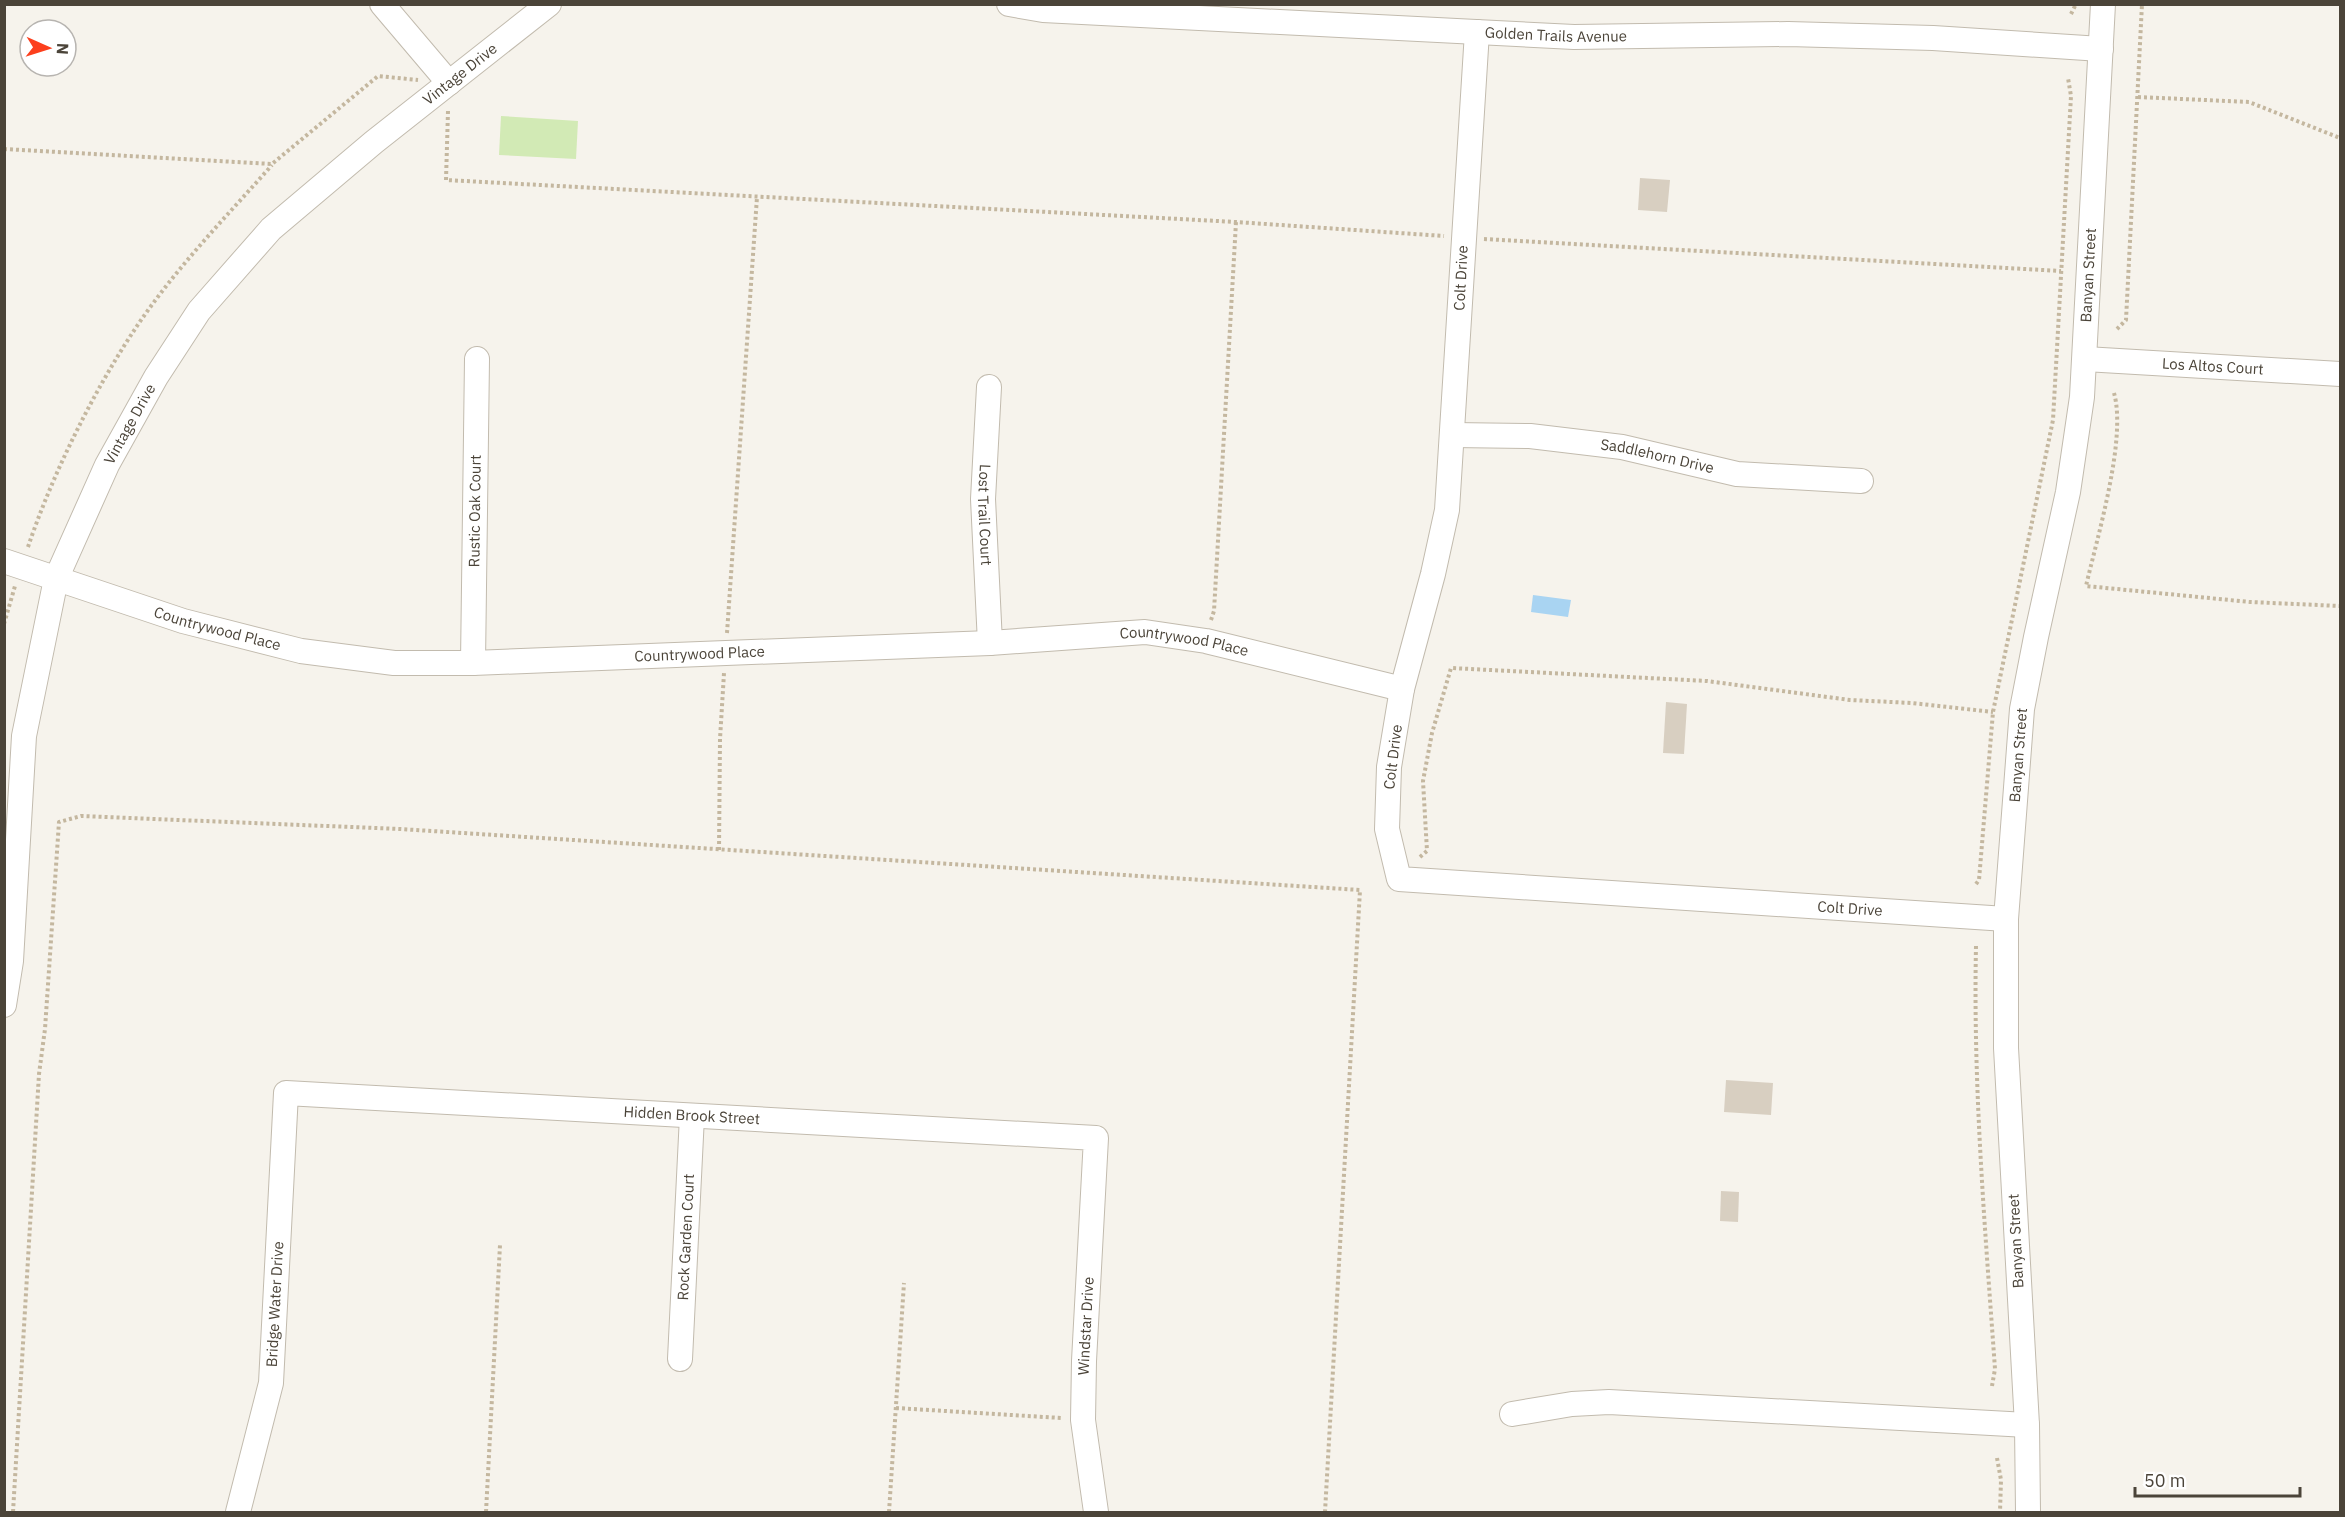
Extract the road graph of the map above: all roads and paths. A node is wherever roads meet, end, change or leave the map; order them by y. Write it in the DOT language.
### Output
graph roads {
  1 [pos="382,4"];
  2 [pos="549,4"];
  3 [pos="1009,4"];
  4 [pos="2076,4"];
  5 [pos="2103,4"];
  6 [pos="2142,4"];
  7 [pos="1197,11"];
  8 [pos="2071,14"];
  9 [pos="1478,32"];
  10 [pos="2101,49"];
  11 [pos="2068,78"];
  12 [pos="448,83"];
  13 [pos="2138,97"];
  14 [pos="2340,138"];
  15 [pos="4,149"];
  16 [pos="272,164"];
  17 [pos="757,197"];
  18 [pos="1236,222"];
  19 [pos="1463,237"];
  20 [pos="2061,271"];
  21 [pos="2117,329"];
  22 [pos="477,359"];
  23 [pos="2085,359"];
  24 [pos="2340,374"];
  25 [pos="989,387"];
  26 [pos="2114,393"];
  27 [pos="1453,435"];
  28 [pos="1861,481"];
  29 [pos="13,564"];
  30 [pos="56,579"];
  31 [pos="2340,606"];
  32 [pos="4,624"];
  33 [pos="1206,641"];
  34 [pos="990,643"];
  35 [pos="726,653"];
  36 [pos="473,663"];
  37 [pos="1402,689"];
  38 [pos="1993,711"];
  39 [pos="719,850"];
  40 [pos="1399,879"];
  41 [pos="1976,884"];
  42 [pos="2006,920"];
  43 [pos="1976,946"];
  44 [pos="4,1005"];
  45 [pos="286,1094"];
  46 [pos="692,1116"];
  47 [pos="1096,1138"];
  48 [pos="500,1245"];
  49 [pos="903,1283"];
  50 [pos="680,1359"];
  51 [pos="1992,1386"];
  52 [pos="896,1407"];
  53 [pos="1512,1414"];
  54 [pos="1083,1420"];
  55 [pos="2027,1425"];
  56 [pos="1997,1458"];
  57 [pos="13,1512"];
  58 [pos="238,1512"];
  59 [pos="486,1512"];
  60 [pos="889,1512"];
  61 [pos="1096,1512"];
  62 [pos="1325,1512"];
  63 [pos="2000,1512"];
  64 [pos="2028,1512"];
  1 -- 12 [label="street"];
  2 -- 12 [label="street, Vintage Drive"];
  3 -- 7 [label="street, Golden Trails Avenue"];
  4 -- 8 [label="path"];
  5 -- 10 [label="street, Banyan Street"];
  6 -- 13 [label="path"];
  7 -- 9 [label="street, Golden Trails Avenue"];
  9 -- 10 [label="street, Golden Trails Avenue"];
  9 -- 19 [label="street, Colt Drive"];
  10 -- 23 [label="street, Banyan Street"];
  11 -- 20 [label="path"];
  12 -- 16 [label="path"];
  12 -- 17 [label="path"];
  12 -- 30 [label="street, Vintage Drive"];
  13 -- 14 [label="path"];
  13 -- 21 [label="path"];
  15 -- 16 [label="path"];
  16 -- 29 [label="path"];
  17 -- 18 [label="path"];
  17 -- 35 [label="path"];
  18 -- 19 [label="path"];
  18 -- 33 [label="path"];
  19 -- 20 [label="path"];
  19 -- 27 [label="street, Colt Drive"];
  20 -- 38 [label="path"];
  22 -- 36 [label="street, Rustic Oak Court"];
  23 -- 24 [label="street, Los Altos Court"];
  23 -- 42 [label="street, Banyan Street"];
  25 -- 34 [label="street, Lost Trail Court"];
  26 -- 31 [label="path"];
  27 -- 28 [label="street, Saddlehorn Drive"];
  27 -- 37 [label="street, Colt Drive"];
  29 -- 30 [label="street, Countrywood Place"];
  29 -- 32 [label="path"];
  30 -- 36 [label="street, Countrywood Place"];
  30 -- 44 [label="street, Vintage Drive"];
  33 -- 34 [label="street, Countrywood Place"];
  33 -- 37 [label="street, Countrywood Place"];
  34 -- 35 [label="street, Countrywood Place"];
  35 -- 36 [label="street, Countrywood Place"];
  35 -- 39 [label="path"];
  37 -- 40 [label="street, Colt Drive"];
  38 -- 40 [label="path"];
  38 -- 41 [label="path"];
  39 -- 57 [label="path"];
  39 -- 62 [label="path"];
  40 -- 42 [label="street, Colt Drive"];
  42 -- 55 [label="street, Banyan Street"];
  43 -- 51 [label="path"];
  45 -- 46 [label="street, Hidden Brook Street"];
  45 -- 58 [label="street, Bridge Water Drive"];
  46 -- 47 [label="street, Hidden Brook Street"];
  46 -- 50 [label="street, Rock Garden Court"];
  47 -- 54 [label="street, Windstar Drive"];
  48 -- 59 [label="path"];
  49 -- 52 [label="path"];
  52 -- 54 [label="path"];
  52 -- 60 [label="path"];
  53 -- 55 [label="street"];
  54 -- 61 [label="street, Windstar Drive"];
  55 -- 64 [label="street, Banyan Street"];
  56 -- 63 [label="path"];
}
